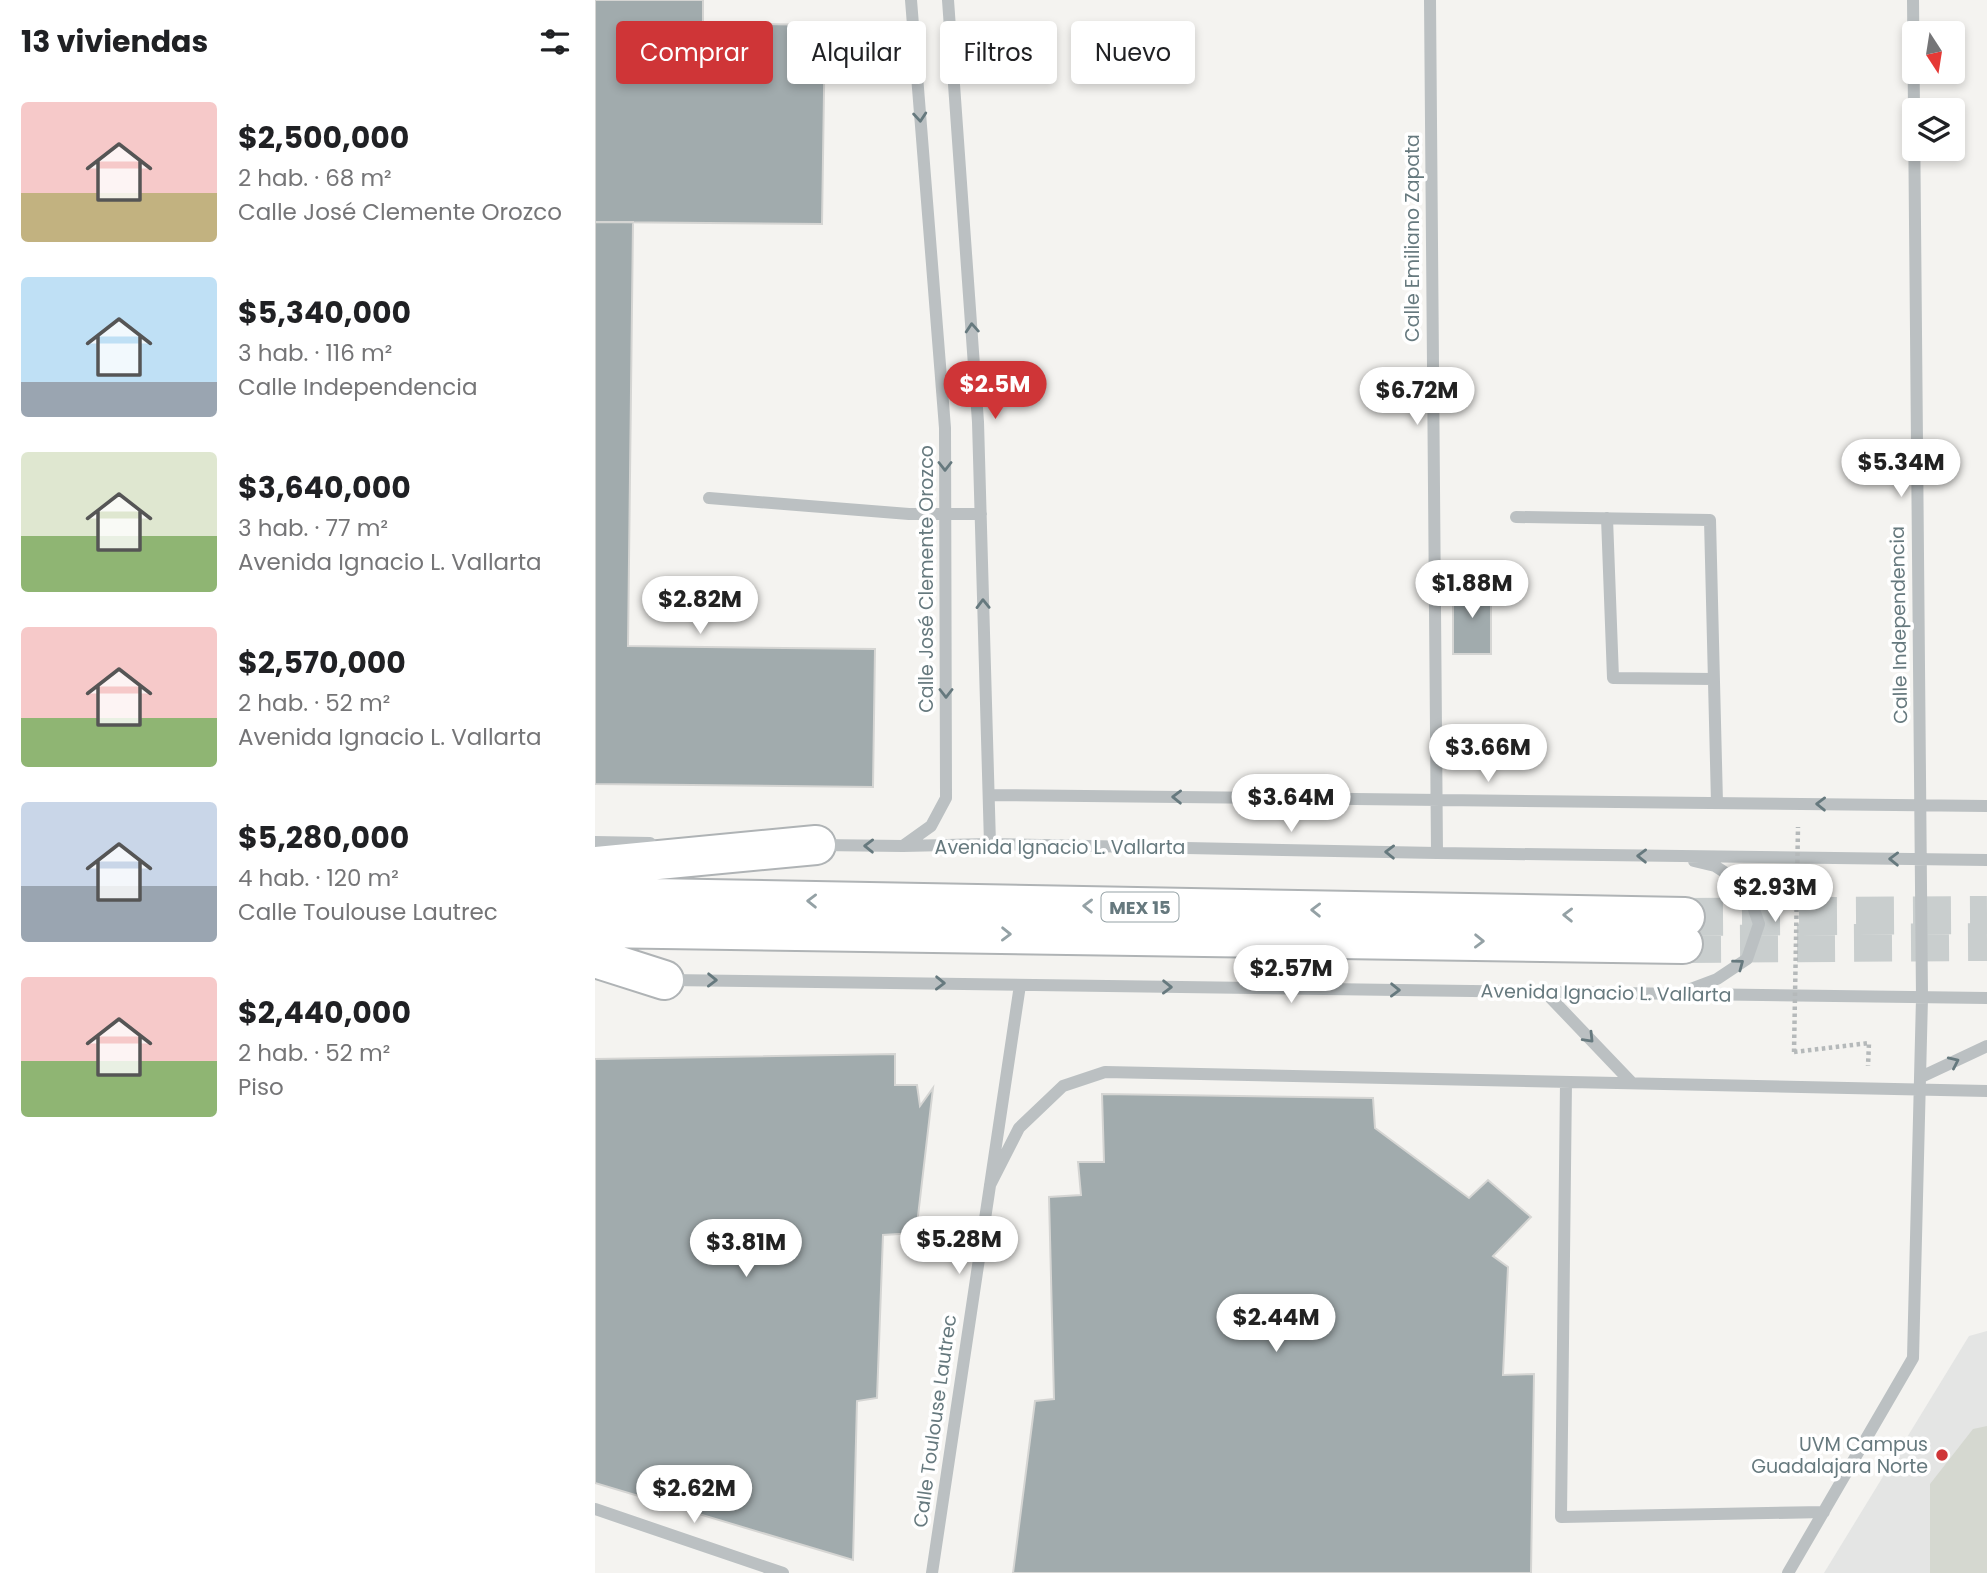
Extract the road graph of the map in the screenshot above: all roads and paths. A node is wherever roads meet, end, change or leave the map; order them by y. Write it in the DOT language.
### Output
graph roads {
  1 [pos="911,0"];
  2 [pos="948,0"];
  3 [pos="1430,0"];
  4 [pos="1913,0"];
  5 [pos="709,498"];
  6 [pos="945,513"];
  7 [pos="981,514"];
  8 [pos="1516,517"];
  9 [pos="1607,518"];
  10 [pos="1714,679"];
  11 [pos="989,794"];
  12 [pos="1436,800"];
  13 [pos="1717,803"];
  14 [pos="1920,805"];
  15 [pos="1987,806"];
  16 [pos="1798,827"];
  17 [pos="595,842"];
  18 [pos="664,843"];
  19 [pos="692,844"];
  20 [pos="990,844"];
  21 [pos="816,845"];
  22 [pos="903,846"];
  23 [pos="1437,853"];
  24 [pos="1679,856"];
  25 [pos="1921,859"];
  26 [pos="1987,860"];
  27 [pos="595,866"];
  28 [pos="595,897"];
  29 [pos="595,928"];
  30 [pos="609,968"];
  31 [pos="664,979"];
  32 [pos="1020,985"];
  33 [pos="1546,993"];
  34 [pos="1678,994"];
  35 [pos="1922,998"];
  36 [pos="1987,999"];
  37 [pos="1987,1046"];
  38 [pos="1566,1082"];
  39 [pos="1632,1083"];
  40 [pos="1921,1083"];
  41 [pos="1867,1088"];
  42 [pos="1987,1091"];
  43 [pos="990,1185"];
  44 [pos="595,1509"];
  45 [pos="1824,1512"];
  46 [pos="783,1573"];
  47 [pos="932,1573"];
  48 [pos="1788,1573"];
  1 -- 6 [label="street, Calle José Clemente Orozco, one-way"];
  7 -- 2 [label="street, one-way"];
  3 -- 12 [label="street, Calle Emiliano Zapata"];
  4 -- 14 [label="street, Calle Independencia"];
  5 -- 6 [label="street"];
  6 -- 7 [label="street"];
  6 -- 22 [label="street, Calle José Clemente Orozco, one-way"];
  11 -- 7 [label="street, one-way"];
  8 -- 9 [label="street"];
  9 -- 10 [label="street"];
  9 -- 10 [label="street"];
  10 -- 13 [label="street"];
  12 -- 11 [label="street, one-way"];
  11 -- 20 [label="street"];
  12 -- 13 [label="street"];
  12 -- 23 [label="street, Calle Emiliano Zapata"];
  14 -- 13 [label="street, one-way"];
  14 -- 15 [label="street"];
  14 -- 25 [label="street, Calle Independencia"];
  16 -- 41 [label="path, bridge"];
  17 -- 18 [label="street"];
  19 -- 21 [label="street, Avenida Ignacio L. Vallarta"];
  20 -- 22 [label="street, Avenida Ignacio L. Vallarta"];
  23 -- 20 [label="street, Avenida Ignacio L. Vallarta, one-way"];
  22 -- 21 [label="street, Avenida Ignacio L. Vallarta, one-way"];
  21 -- 27 [label="highway"];
  24 -- 23 [label="street, Avenida Ignacio L. Vallarta, one-way"];
  25 -- 24 [label="street, Avenida Ignacio L. Vallarta, one-way"];
  34 -- 24 [label="street, one-way"];
  25 -- 26 [label="street, Avenida Ignacio L. Vallarta"];
  25 -- 35 [label="street, Calle Independencia"];
  29 -- 28 [label="highway, MEX 15, one-way"];
  30 -- 31 [label="highway"];
  31 -- 32 [label="street, Avenida Ignacio L. Vallarta, one-way"];
  32 -- 33 [label="street, Avenida Ignacio L. Vallarta, one-way"];
  32 -- 43 [label="street, Calle Toulouse Lautrec"];
  33 -- 34 [label="street, Avenida Ignacio L. Vallarta"];
  33 -- 39 [label="street, one-way"];
  34 -- 35 [label="street, Avenida Ignacio L. Vallarta"];
  35 -- 36 [label="street, Avenida Ignacio L. Vallarta"];
  35 -- 40 [label="street, Calle Independencia"];
  40 -- 37 [label="street, one-way"];
  38 -- 39 [label="street"];
  38 -- 43 [label="street"];
  38 -- 45 [label="street"];
  39 -- 41 [label="street"];
  40 -- 41 [label="street"];
  40 -- 42 [label="street"];
  40 -- 45 [label="street, Calle Independencia"];
  43 -- 47 [label="street, Calle Toulouse Lautrec"];
  44 -- 46 [label="street"];
  45 -- 48 [label="street, Calle Independencia"];
}
